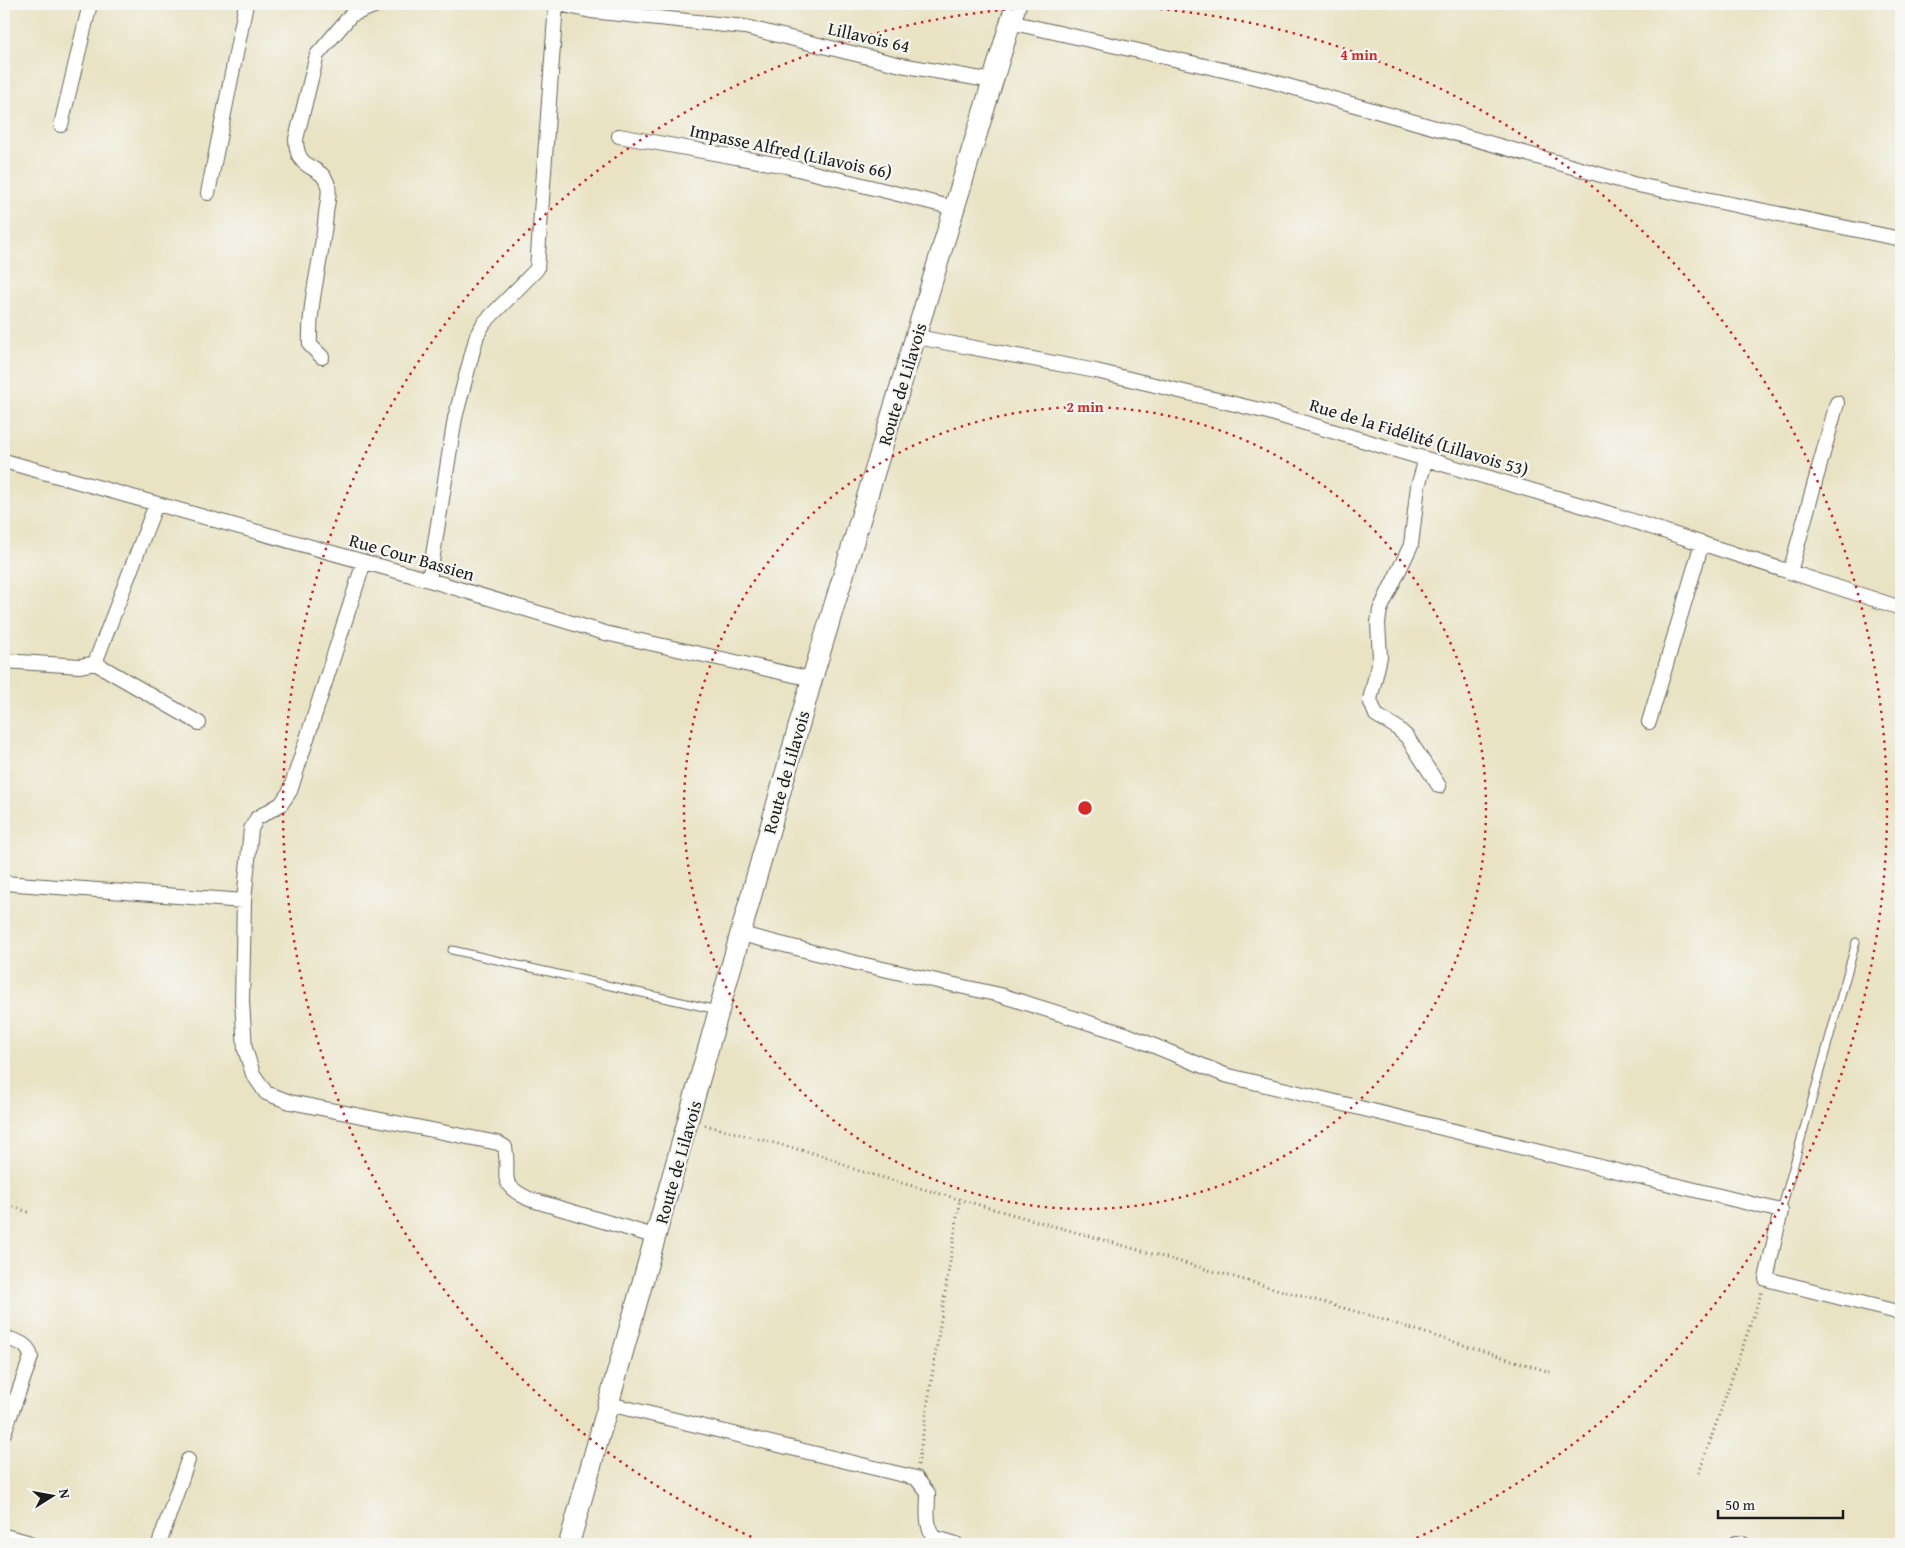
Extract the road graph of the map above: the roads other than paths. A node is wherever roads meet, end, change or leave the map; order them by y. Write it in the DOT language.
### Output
graph roads {
  1 [pos="90,4"];
  2 [pos="246,4"];
  3 [pos="379,4"];
  4 [pos="557,4"];
  5 [pos="1013,13"];
  6 [pos="993,81"];
  7 [pos="61,125"];
  8 [pos="619,136"];
  9 [pos="208,193"];
  10 [pos="954,208"];
  11 [pos="1901,239"];
  12 [pos="917,337"];
  13 [pos="322,357"];
  14 [pos="1837,403"];
  15 [pos="1426,459"];
  16 [pos="4,461"];
  17 [pos="156,504"];
  18 [pos="1702,544"];
  19 [pos="364,562"];
  20 [pos="1790,572"];
  21 [pos="429,580"];
  22 [pos="1901,608"];
  23 [pos="4,662"];
  24 [pos="95,663"];
  25 [pos="812,680"];
  26 [pos="199,722"];
  27 [pos="1649,722"];
  28 [pos="1439,786"];
  29 [pos="4,883"];
  30 [pos="244,901"];
  31 [pos="741,934"];
  32 [pos="1856,942"];
  33 [pos="452,950"];
  34 [pos="720,1011"];
  35 [pos="1781,1211"];
  36 [pos="657,1237"];
  37 [pos="1901,1314"];
  38 [pos="4,1337"];
  39 [pos="8,1404"];
  40 [pos="609,1404"];
  41 [pos="4,1433"];
  42 [pos="188,1460"];
  43 [pos="4,1538"];
  44 [pos="27,1544"];
  45 [pos="159,1544"];
  46 [pos="570,1544"];
  47 [pos="956,1544"];
  1 -- 7 [label="street"];
  2 -- 9 [label="street"];
  3 -- 13 [label="street"];
  4 -- 6 [label="street, Lillavois 64"];
  4 -- 21 [label="street"];
  5 -- 6 [label="main road, Route de Lilavois"];
  5 -- 11 [label="street"];
  6 -- 10 [label="main road, Route de Lilavois"];
  8 -- 10 [label="street, Impasse Alfred (Lilavois 66)"];
  10 -- 12 [label="main road, Route de Lilavois"];
  12 -- 15 [label="street, Rue de la Fidélité (Lillavois 53)"];
  12 -- 25 [label="main road, Route de Lilavois"];
  14 -- 20 [label="street"];
  15 -- 18 [label="street, Rue de la Fidélité (Lillavois 53)"];
  15 -- 28 [label="street"];
  16 -- 17 [label="street, Rue Cour Bassien"];
  17 -- 19 [label="street, Rue Cour Bassien"];
  17 -- 24 [label="street"];
  18 -- 20 [label="street, Rue de la Fidélité (Lillavois 53)"];
  18 -- 27 [label="street"];
  19 -- 21 [label="street, Rue Cour Bassien"];
  19 -- 30 [label="street"];
  20 -- 22 [label="street, Rue de la Fidélité (Lillavois 53)"];
  21 -- 25 [label="street, Rue Cour Bassien"];
  23 -- 24 [label="street"];
  24 -- 26 [label="street"];
  25 -- 31 [label="main road, Route de Lilavois"];
  29 -- 30 [label="street"];
  30 -- 36 [label="street"];
  31 -- 34 [label="main road, Route de Lilavois"];
  31 -- 35 [label="street"];
  32 -- 35 [label="lane"];
  33 -- 34 [label="lane"];
  34 -- 36 [label="main road, Route de Lilavois"];
  35 -- 37 [label="street"];
  36 -- 40 [label="main road, Route de Lilavois"];
  38 -- 39 [label="street"];
  39 -- 41 [label="street"];
  40 -- 46 [label="main road, Route de Lilavois"];
  40 -- 47 [label="street"];
  42 -- 45 [label="street"];
  43 -- 44 [label="street"];
}
